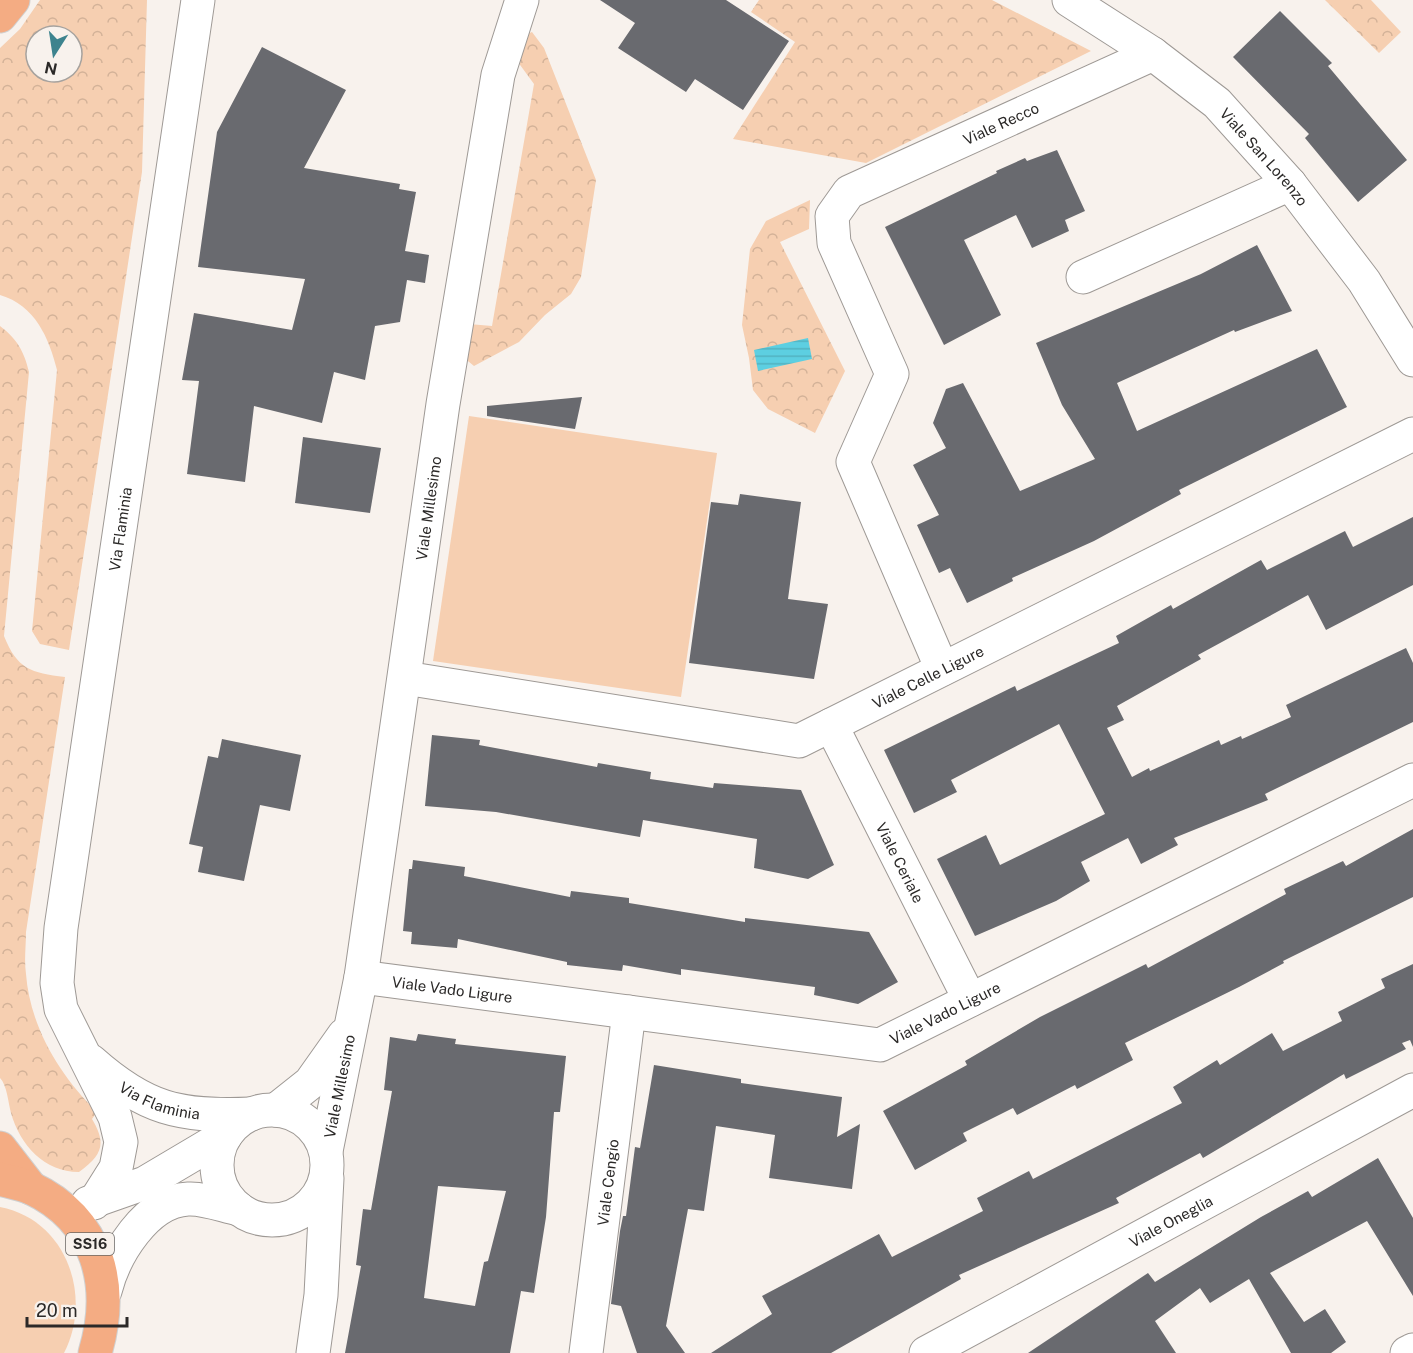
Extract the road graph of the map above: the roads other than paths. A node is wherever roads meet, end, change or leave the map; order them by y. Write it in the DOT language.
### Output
graph roads {
  1 [pos="13,0"];
  2 [pos="198,0"];
  3 [pos="522,0"];
  4 [pos="1069,0"];
  5 [pos="0,16"];
  6 [pos="1153,54"];
  7 [pos="1290,184"];
  8 [pos="1083,277"];
  9 [pos="1413,360"];
  10 [pos="1413,434"];
  11 [pos="942,669"];
  12 [pos="405,678"];
  13 [pos="831,726"];
  14 [pos="1413,780"];
  15 [pos="361,977"];
  16 [pos="970,1000"];
  17 [pos="629,1012"];
  18 [pos="353,1022"];
  19 [pos="83,1054"];
  20 [pos="1410,1100"];
  21 [pos="263,1112"];
  22 [pos="226,1135"];
  23 [pos="0,1148"];
  24 [pos="326,1163"];
  25 [pos="0,1179"];
  26 [pos="31,1188"];
  27 [pos="94,1203"];
  28 [pos="59,1205"];
  29 [pos="239,1209"];
  30 [pos="276,1220"];
  31 [pos="105,1291"];
  32 [pos="321,1295"];
  33 [pos="942,1349"];
  34 [pos="1413,1350"];
  35 [pos="95,1353"];
  36 [pos="313,1353"];
  37 [pos="586,1353"];
  38 [pos="1407,1353"];
  1 -- 5 [label="main road"];
  2 -- 19 [label="street, Via Flaminia"];
  3 -- 12 [label="street, Viale Millesimo"];
  4 -- 6 [label="street, Viale San Lorenzo"];
  6 -- 7 [label="street, Viale San Lorenzo"];
  6 -- 11 [label="street, Viale Recco"];
  7 -- 8 [label="street"];
  7 -- 9 [label="street, Viale San Lorenzo"];
  10 -- 11 [label="street, Viale Celle Ligure"];
  11 -- 13 [label="street, Viale Celle Ligure"];
  12 -- 13 [label="street, Viale Celle Ligure"];
  12 -- 15 [label="street, Viale Millesimo"];
  13 -- 16 [label="street, Viale Ceriale"];
  14 -- 16 [label="street, Viale Vado Ligure"];
  15 -- 17 [label="street, Viale Vado Ligure"];
  15 -- 18 [label="street, Viale Millesimo"];
  16 -- 17 [label="street, Viale Vado Ligure"];
  17 -- 37 [label="street, Viale Cengio"];
  18 -- 21 [label="street, Viale Millesimo"];
  18 -- 24 [label="street, Viale Millesimo"];
  19 -- 21 [label="street, Via Flaminia"];
  19 -- 27 [label="street, Via Flaminia"];
  20 -- 33 [label="street, Viale Oneglia"];
  21 -- 22 [label="street"];
  21 -- 24 [label="street"];
  22 -- 27 [label="street"];
  22 -- 29 [label="street"];
  23 -- 26 [label="main road, SS16"];
  24 -- 30 [label="street"];
  24 -- 32 [label="street, Viale Millesimo"];
  25 -- 26 [label="main road, SS16"];
  26 -- 28 [label="main road, SS16"];
  27 -- 28 [label="street"];
  28 -- 31 [label="main road, SS16"];
  29 -- 30 [label="street"];
  29 -- 31 [label="street"];
  30 -- 32 [label="street, Viale Millesimo"];
  31 -- 35 [label="main road, SS16"];
  32 -- 36 [label="street, Viale Millesimo"];
  34 -- 38 [label="street"];
}
